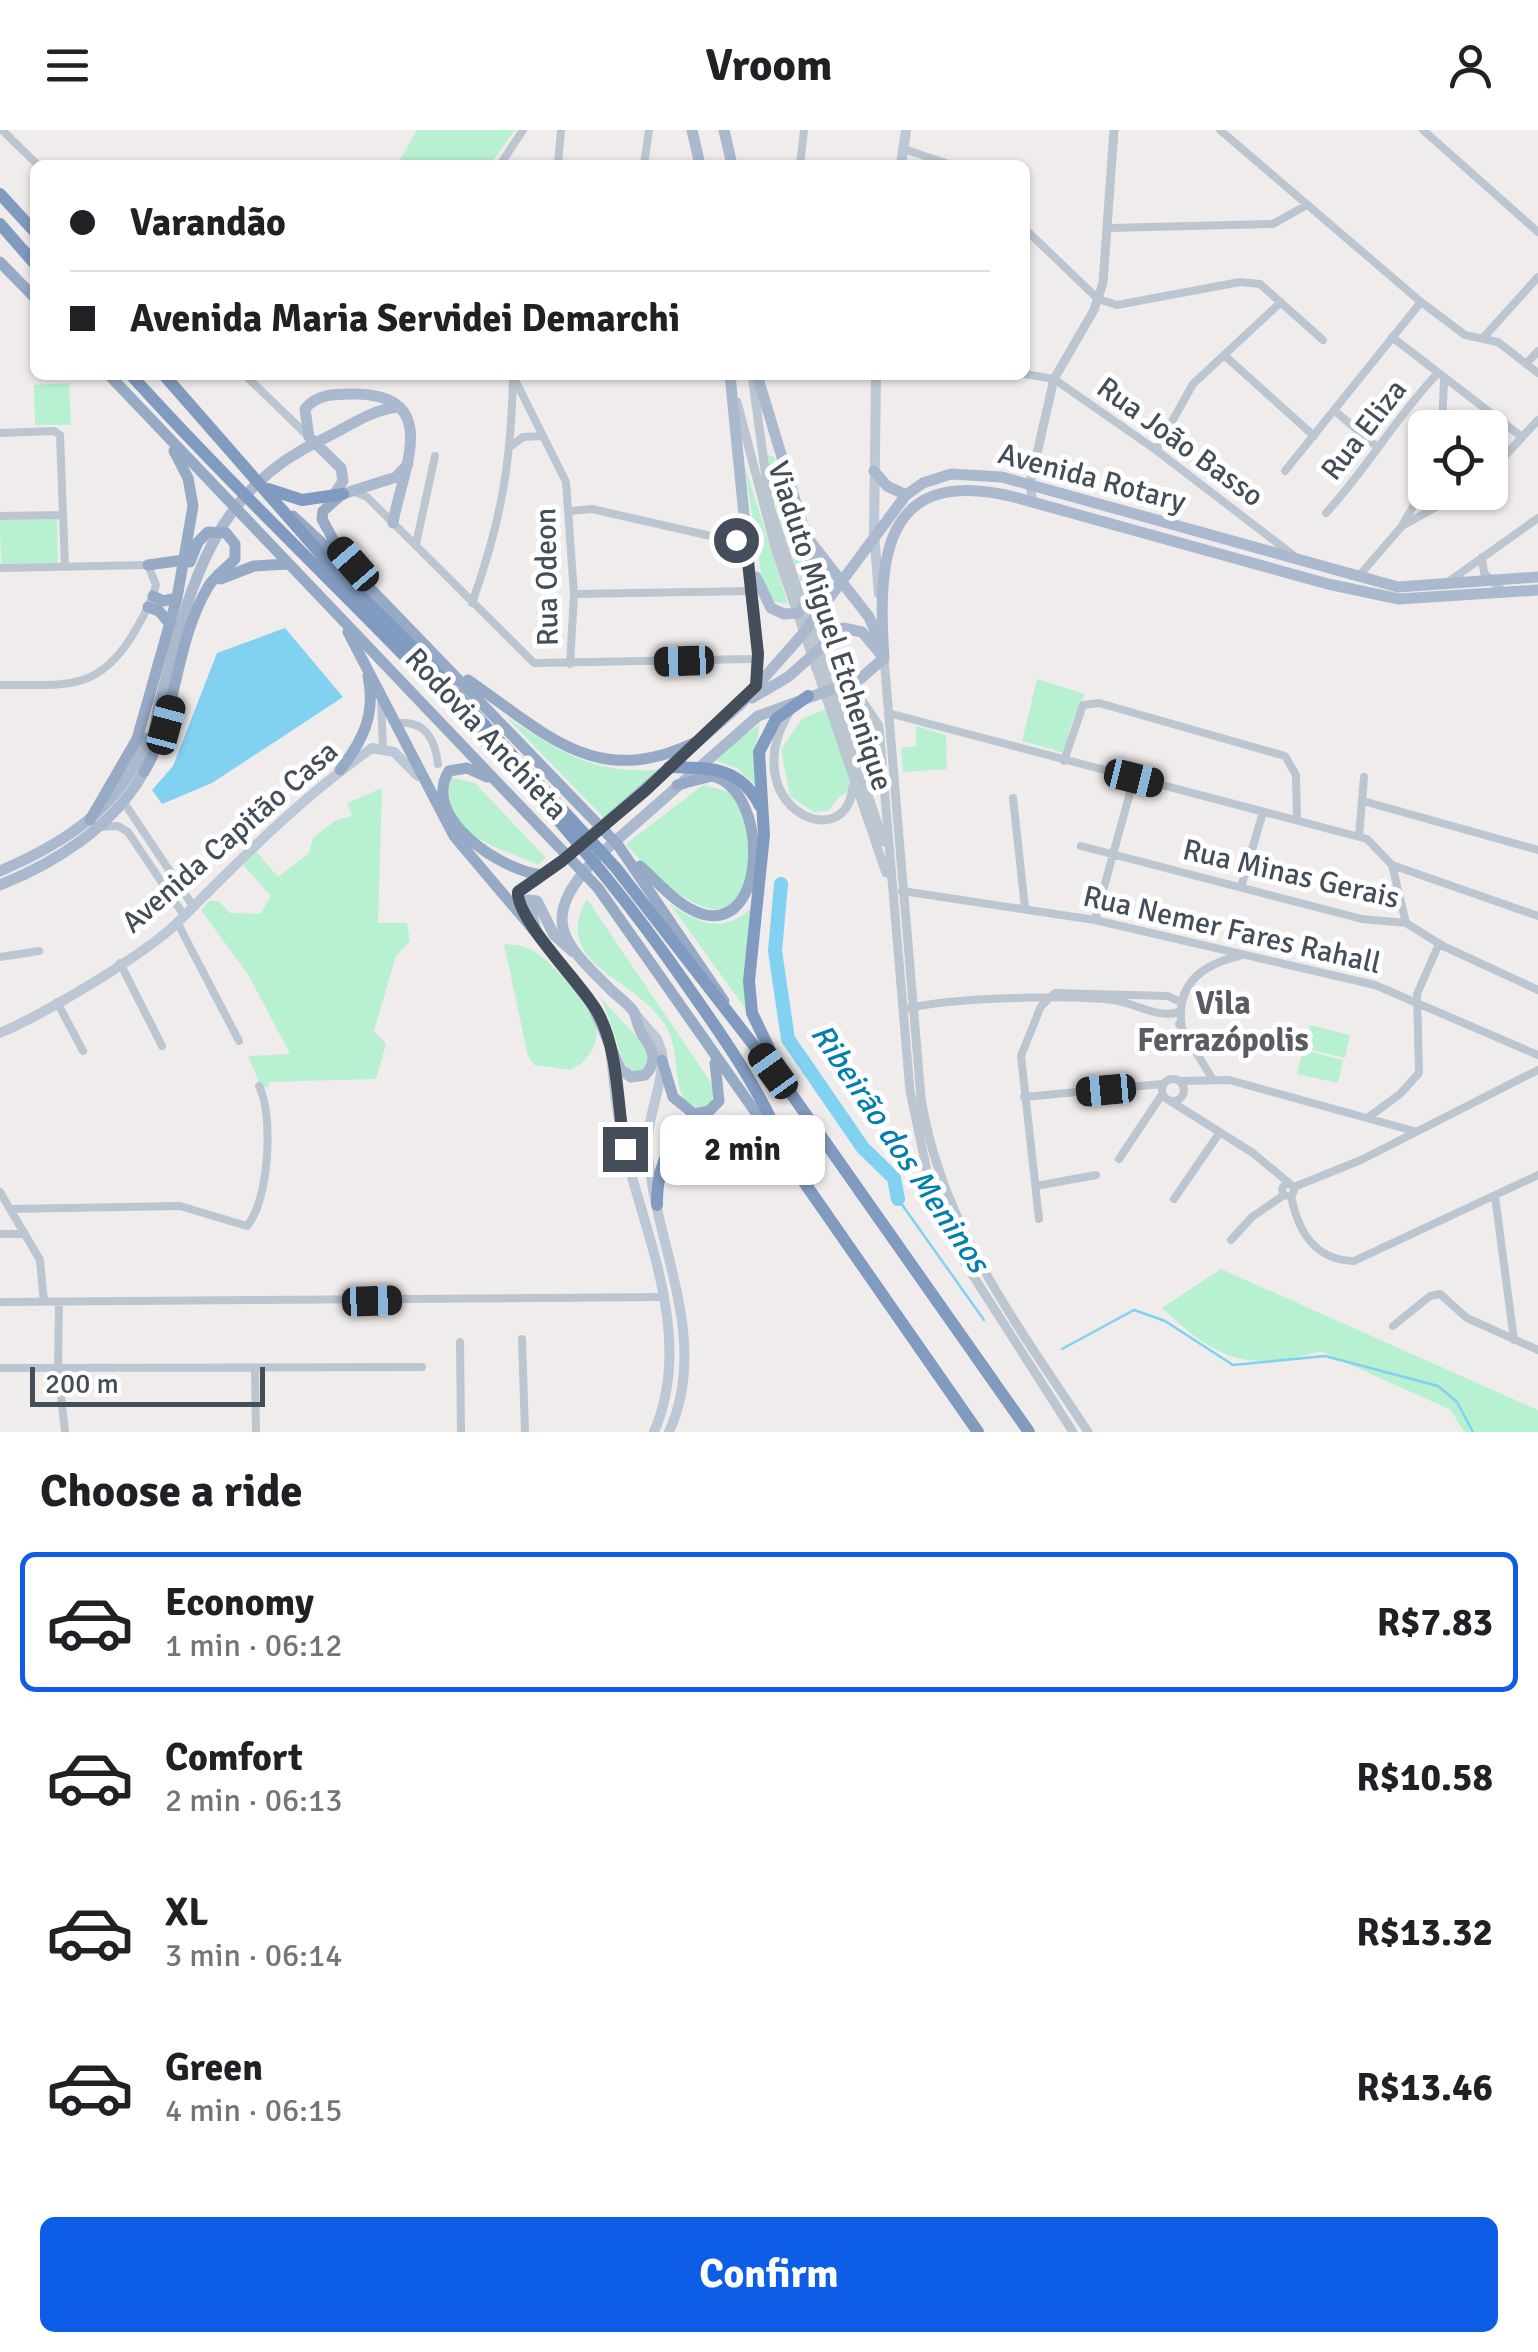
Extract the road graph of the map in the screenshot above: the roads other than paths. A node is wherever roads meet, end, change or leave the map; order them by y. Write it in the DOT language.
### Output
graph roads {
  1 [pos="2,130"];
  2 [pos="523,130"];
  3 [pos="561,130"];
  4 [pos="649,130"];
  5 [pos="692,130"];
  6 [pos="724,130"];
  7 [pos="804,130"];
  8 [pos="906,130"];
  9 [pos="1114,130"];
  10 [pos="1220,130"];
  11 [pos="1423,130"];
  12 [pos="904,149"];
  13 [pos="33,160"];
  14 [pos="503,160"];
  15 [pos="558,160"];
  16 [pos="645,160"];
  17 [pos="699,160"];
  18 [pos="731,160"];
  19 [pos="801,160"];
  20 [pos="902,160"];
  21 [pos="936,160"];
  22 [pos="0,194"];
  23 [pos="1305,206"];
  24 [pos="0,224"];
  25 [pos="30,227"];
  26 [pos="1110,228"];
  27 [pos="1538,232"];
  28 [pos="1030,234"];
  29 [pos="30,258"];
  30 [pos="0,262"];
  31 [pos="1538,276"];
  32 [pos="30,293"];
  33 [pos="1098,299"];
  34 [pos="1281,302"];
  35 [pos="1421,302"];
  36 [pos="1392,338"];
  37 [pos="1483,338"];
  38 [pos="1323,340"];
  39 [pos="1538,350"];
  40 [pos="1224,355"];
  41 [pos="1526,364"];
  42 [pos="1538,373"];
  43 [pos="1030,375"];
  44 [pos="1440,377"];
  45 [pos="1054,379"];
  46 [pos="114,380"];
  47 [pos="135,380"];
  48 [pos="168,380"];
  49 [pos="250,380"];
  50 [pos="513,380"];
  51 [pos="515,380"];
  52 [pos="731,380"];
  53 [pos="732,380"];
  54 [pos="754,380"];
  55 [pos="756,380"];
  56 [pos="876,380"];
  57 [pos="398,408"];
  58 [pos="1441,410"];
  59 [pos="1335,411"];
  60 [pos="1538,420"];
  61 [pos="0,433"];
  62 [pos="542,436"];
  63 [pos="1314,436"];
  64 [pos="309,437"];
  65 [pos="1522,437"];
  66 [pos="168,439"];
  67 [pos="510,446"];
  68 [pos="1376,446"];
  69 [pos="1156,450"];
  70 [pos="1508,452"];
  71 [pos="435,456"];
  72 [pos="411,461"];
  73 [pos="874,470"];
  74 [pos="1285,471"];
  75 [pos="1030,484"];
  76 [pos="267,490"];
  77 [pos="343,493"];
  78 [pos="906,496"];
  79 [pos="1032,503"];
  80 [pos="282,507"];
  81 [pos="570,510"];
  82 [pos="1411,510"];
  83 [pos="1431,510"];
  84 [pos="1326,513"];
  85 [pos="63,515"];
  86 [pos="0,516"];
  87 [pos="1538,518"];
  88 [pos="393,523"];
  89 [pos="1402,526"];
  90 [pos="874,533"];
  91 [pos="806,536"];
  92 [pos="416,544"];
  93 [pos="746,544"];
  94 [pos="780,550"];
  95 [pos="1482,557"];
  96 [pos="184,560"];
  97 [pos="1301,562"];
  98 [pos="287,564"];
  99 [pos="148,565"];
  100 [pos="65,567"];
  101 [pos="0,568"];
  102 [pos="1359,576"];
  103 [pos="1538,577"];
  104 [pos="181,579"];
  105 [pos="1492,582"];
  106 [pos="841,584"];
  107 [pos="368,586"];
  108 [pos="1442,586"];
  109 [pos="208,587"];
  110 [pos="1538,590"];
  111 [pos="752,592"];
  112 [pos="1505,593"];
  113 [pos="574,594"];
  114 [pos="177,598"];
  115 [pos="150,602"];
  116 [pos="472,603"];
  117 [pos="335,611"];
  118 [pos="882,618"];
  119 [pos="169,623"];
  120 [pos="361,653"];
  121 [pos="758,654"];
  122 [pos="884,658"];
  123 [pos="444,663"];
  124 [pos="570,664"];
  125 [pos="0,684"];
  126 [pos="756,686"];
  127 [pos="381,690"];
  128 [pos="823,691"];
  129 [pos="808,696"];
  130 [pos="741,704"];
  131 [pos="794,704"];
  132 [pos="888,713"];
  133 [pos="157,715"];
  134 [pos="397,723"];
  135 [pos="696,742"];
  136 [pos="387,749"];
  137 [pos="1064,761"];
  138 [pos="438,764"];
  139 [pos="670,767"];
  140 [pos="696,768"];
  141 [pos="340,770"];
  142 [pos="144,772"];
  143 [pos="854,778"];
  144 [pos="1134,778"];
  145 [pos="1364,778"];
  146 [pos="422,782"];
  147 [pos="500,785"];
  148 [pos="677,785"];
  149 [pos="1013,798"];
  150 [pos="123,801"];
  151 [pos="1363,801"];
  152 [pos="1263,812"];
  153 [pos="764,814"];
  154 [pos="1297,820"];
  155 [pos="94,823"];
  156 [pos="1359,836"];
  157 [pos="1081,846"];
  158 [pos="621,849"];
  159 [pos="1538,850"];
  160 [pos="888,852"];
  161 [pos="1114,854"];
  162 [pos="1392,865"];
  163 [pos="0,871"];
  164 [pos="544,874"];
  165 [pos="0,885"];
  166 [pos="1240,888"];
  167 [pos="892,890"];
  168 [pos="904,892"];
  169 [pos="192,906"];
  170 [pos="1024,908"];
  171 [pos="1538,916"];
  172 [pos="180,918"];
  173 [pos="1096,920"];
  174 [pos="532,921"];
  175 [pos="1406,923"];
  176 [pos="537,934"];
  177 [pos="1438,944"];
  178 [pos="1207,947"];
  179 [pos="39,952"];
  180 [pos="573,952"];
  181 [pos="1245,956"];
  182 [pos="0,957"];
  183 [pos="120,963"];
  184 [pos="1205,968"];
  185 [pos="1538,990"];
  186 [pos="1044,1000"];
  187 [pos="1056,1000"];
  188 [pos="1417,1000"];
  189 [pos="57,1002"];
  190 [pos="727,1007"];
  191 [pos="908,1008"];
  192 [pos="1177,1009"];
  193 [pos="634,1013"];
  194 [pos="1032,1026"];
  195 [pos="0,1034"];
  196 [pos="608,1038"];
  197 [pos="239,1041"];
  198 [pos="162,1046"];
  199 [pos="83,1051"];
  200 [pos="712,1054"];
  201 [pos="1538,1055"];
  202 [pos="662,1060"];
  203 [pos="1538,1070"];
  204 [pos="1209,1080"];
  205 [pos="1180,1082"];
  206 [pos="259,1086"];
  207 [pos="790,1092"];
  208 [pos="1185,1092"];
  209 [pos="1162,1093"];
  210 [pos="1024,1098"];
  211 [pos="1190,1113"];
  212 [pos="1370,1116"];
  213 [pos="1414,1131"];
  214 [pos="1220,1132"];
  215 [pos="788,1159"];
  216 [pos="1120,1159"];
  217 [pos="1538,1175"];
  218 [pos="1096,1176"];
  219 [pos="804,1181"];
  220 [pos="1036,1186"];
  221 [pos="1288,1190"];
  222 [pos="0,1192"];
  223 [pos="1495,1196"];
  224 [pos="1174,1199"];
  225 [pos="657,1205"];
  226 [pos="10,1209"];
  227 [pos="1039,1219"];
  228 [pos="0,1234"];
  229 [pos="26,1234"];
  230 [pos="1231,1240"];
  231 [pos="664,1297"];
  232 [pos="0,1302"];
  233 [pos="44,1302"];
  234 [pos="59,1302"];
  235 [pos="1393,1326"];
  236 [pos="522,1339"];
  237 [pos="1514,1340"];
  238 [pos="460,1342"];
  239 [pos="1538,1350"];
  240 [pos="422,1367"];
  241 [pos="0,1368"];
  242 [pos="58,1368"];
  243 [pos="256,1369"];
  244 [pos="65,1432"];
  245 [pos="256,1432"];
  246 [pos="461,1432"];
  247 [pos="525,1432"];
  248 [pos="654,1432"];
  249 [pos="669,1432"];
  250 [pos="978,1432"];
  251 [pos="1029,1432"];
  252 [pos="1073,1432"];
  253 [pos="1088,1432"];
  1 -- 13 [label="street"];
  2 -- 14 [label="street"];
  3 -- 15 [label="street"];
  4 -- 16 [label="street"];
  5 -- 17 [label="main road"];
  6 -- 18 [label="main road"];
  7 -- 19 [label="street"];
  8 -- 12 [label="main road"];
  9 -- 26 [label="street"];
  10 -- 23 [label="street"];
  11 -- 27 [label="street"];
  12 -- 20 [label="main road"];
  12 -- 21 [label="street"];
  22 -- 25 [label="highway"];
  23 -- 26 [label="street"];
  23 -- 35 [label="street"];
  24 -- 29 [label="highway"];
  26 -- 33 [label="street"];
  28 -- 33 [label="street"];
  30 -- 32 [label="highway"];
  31 -- 37 [label="street"];
  33 -- 34 [label="street"];
  33 -- 45 [label="street"];
  34 -- 38 [label="street"];
  34 -- 40 [label="street"];
  35 -- 36 [label="street"];
  35 -- 37 [label="street"];
  36 -- 44 [label="street"];
  36 -- 59 [label="street"];
  37 -- 41 [label="street"];
  39 -- 41 [label="street"];
  40 -- 63 [label="street"];
  40 -- 69 [label="street"];
  41 -- 42 [label="street"];
  43 -- 45 [label="street, Rua João Basso"];
  44 -- 58 [label="street"];
  44 -- 65 [label="street"];
  44 -- 68 [label="street, Rua Eliza"];
  45 -- 69 [label="street, Rua João Basso"];
  45 -- 75 [label="street"];
  46 -- 66 [label="highway, Rodovia Anchieta"];
  47 -- 215 [label="highway, Rodovia Anchieta"];
  48 -- 76 [label="highway, Rodovia Anchieta"];
  49 -- 64 [label="street"];
  50 -- 67 [label="street"];
  51 -- 62 [label="street, Rua Odeon"];
  52 -- 93 [label="main road"];
  53 -- 94 [label="street, Viaduto Miguel Etchenique"];
  54 -- 94 [label="street, Viaduto Miguel Etchenique"];
  55 -- 91 [label="main road"];
  56 -- 73 [label="main road"];
  57 -- 64 [label="main road"];
  57 -- 72 [label="main road"];
  57 -- 133 [label="main road"];
  59 -- 63 [label="street"];
  59 -- 68 [label="street"];
  60 -- 65 [label="street"];
  61 -- 85 [label="street"];
  62 -- 67 [label="street"];
  62 -- 81 [label="street, Rua Odeon"];
  63 -- 74 [label="street"];
  64 -- 77 [label="main road"];
  65 -- 70 [label="street"];
  66 -- 96 [label="highway"];
  66 -- 98 [label="highway, Rodovia Anchieta"];
  67 -- 116 [label="street"];
  68 -- 84 [label="street, Rua Eliza"];
  69 -- 97 [label="street, Rua João Basso"];
  71 -- 92 [label="street"];
  72 -- 77 [label="main road"];
  72 -- 88 [label="main road"];
  73 -- 78 [label="main road"];
  73 -- 90 [label="main road"];
  75 -- 78 [label="main road, Avenida Rotary"];
  75 -- 79 [label="street"];
  75 -- 97 [label="main road, Avenida Rotary"];
  76 -- 77 [label="highway"];
  76 -- 80 [label="highway, Rodovia Anchieta"];
  77 -- 88 [label="street"];
  77 -- 107 [label="highway"];
  78 -- 90 [label="main road, Avenida Rotary"];
  79 -- 112 [label="main road, Avenida Rotary"];
  79 -- 118 [label="main road, Avenida Rotary"];
  80 -- 107 [label="highway, Rodovia Anchieta"];
  80 -- 190 [label="highway, Rodovia Anchieta"];
  81 -- 93 [label="street"];
  81 -- 113 [label="street, Rua Odeon"];
  82 -- 89 [label="street"];
  83 -- 89 [label="street"];
  85 -- 86 [label="street"];
  85 -- 100 [label="street"];
  87 -- 95 [label="street"];
  88 -- 92 [label="street"];
  89 -- 102 [label="street"];
  90 -- 106 [label="main road, Avenida Rotary"];
  90 -- 118 [label="main road"];
  91 -- 93 [label="main road"];
  91 -- 106 [label="main road"];
  92 -- 116 [label="street"];
  93 -- 111 [label="main road"];
  94 -- 143 [label="street, Viaduto Miguel Etchenique"];
  95 -- 105 [label="street"];
  95 -- 108 [label="street"];
  96 -- 99 [label="highway"];
  96 -- 104 [label="highway"];
  97 -- 102 [label="main road, Avenida Rotary"];
  98 -- 109 [label="highway"];
  98 -- 117 [label="highway, Rodovia Anchieta"];
  99 -- 100 [label="street"];
  99 -- 115 [label="street"];
  100 -- 101 [label="street"];
  102 -- 108 [label="main road, Avenida Rotary"];
  103 -- 105 [label="main road, Avenida Rotary"];
  104 -- 109 [label="highway"];
  104 -- 114 [label="highway"];
  105 -- 108 [label="main road, Avenida Rotary"];
  105 -- 112 [label="street"];
  106 -- 122 [label="main road"];
  106 -- 126 [label="main road, Avenida Rotary"];
  107 -- 123 [label="highway, Rodovia Anchieta"];
  109 -- 142 [label="highway"];
  110 -- 112 [label="main road, Avenida Rotary"];
  111 -- 113 [label="street"];
  111 -- 121 [label="main road"];
  113 -- 124 [label="street, Rua Odeon"];
  114 -- 115 [label="highway"];
  114 -- 119 [label="highway"];
  115 -- 119 [label="highway"];
  115 -- 125 [label="street"];
  116 -- 124 [label="street"];
  117 -- 120 [label="highway"];
  117 -- 147 [label="highway, Rodovia Anchieta"];
  118 -- 122 [label="main road, Avenida Rotary"];
  119 -- 155 [label="highway"];
  120 -- 127 [label="highway"];
  120 -- 141 [label="highway"];
  121 -- 124 [label="street"];
  121 -- 126 [label="main road"];
  122 -- 128 [label="main road"];
  122 -- 130 [label="main road"];
  122 -- 132 [label="street"];
  123 -- 135 [label="highway"];
  123 -- 158 [label="highway, Rodovia Anchieta"];
  126 -- 130 [label="main road, Avenida Rotary"];
  127 -- 134 [label="highway"];
  127 -- 136 [label="street"];
  128 -- 129 [label="main road"];
  128 -- 160 [label="street"];
  129 -- 131 [label="highway"];
  129 -- 140 [label="main road"];
  130 -- 135 [label="main road, Avenida Rotary"];
  131 -- 143 [label="street"];
  131 -- 153 [label="highway"];
  132 -- 137 [label="street"];
  132 -- 168 [label="street"];
  133 -- 142 [label="main road"];
  133 -- 155 [label="main road"];
  134 -- 138 [label="street"];
  134 -- 146 [label="highway"];
  135 -- 139 [label="main road, Avenida Rotary"];
  136 -- 141 [label="main road, Avenida Capitão Casa"];
  136 -- 146 [label="main road"];
  137 -- 144 [label="street"];
  137 -- 154 [label="street"];
  139 -- 140 [label="highway"];
  139 -- 164 [label="main road, Avenida Rotary"];
  140 -- 148 [label="main road"];
  140 -- 153 [label="highway"];
  141 -- 169 [label="main road, Avenida Capitão Casa"];
  142 -- 150 [label="main road"];
  143 -- 160 [label="street, Viaduto Miguel Etchenique"];
  143 -- 167 [label="street, Viaduto Miguel Etchenique"];
  144 -- 152 [label="street"];
  144 -- 161 [label="street"];
  145 -- 151 [label="street"];
  146 -- 176 [label="highway"];
  147 -- 164 [label="highway"];
  147 -- 200 [label="highway, Rodovia Anchieta"];
  148 -- 158 [label="highway"];
  148 -- 180 [label="main road"];
  149 -- 170 [label="street"];
  150 -- 155 [label="main road"];
  150 -- 169 [label="street"];
  151 -- 156 [label="street"];
  151 -- 159 [label="street"];
  152 -- 154 [label="street"];
  152 -- 166 [label="street"];
  153 -- 207 [label="highway"];
  154 -- 156 [label="street"];
  155 -- 163 [label="main road"];
  155 -- 165 [label="main road"];
  155 -- 172 [label="street"];
  156 -- 162 [label="street"];
  157 -- 161 [label="street, Rua Minas Gerais"];
  158 -- 190 [label="highway, Rodovia Anchieta"];
  160 -- 167 [label="street"];
  160 -- 168 [label="street"];
  161 -- 166 [label="street, Rua Minas Gerais"];
  161 -- 173 [label="street"];
  162 -- 171 [label="street"];
  162 -- 175 [label="street"];
  164 -- 174 [label="main road"];
  166 -- 175 [label="street, Rua Minas Gerais"];
  167 -- 168 [label="street, Rua Nemer Fares Rahall"];
  167 -- 191 [label="street"];
  168 -- 170 [label="street, Rua Nemer Fares Rahall"];
  168 -- 191 [label="street"];
  169 -- 172 [label="main road, Avenida Capitão Casa"];
  170 -- 173 [label="street, Rua Nemer Fares Rahall"];
  172 -- 183 [label="main road, Avenida Capitão Casa"];
  172 -- 197 [label="street"];
  173 -- 178 [label="street, Rua Nemer Fares Rahall"];
  174 -- 176 [label="main road"];
  174 -- 180 [label="main road"];
  175 -- 177 [label="street, Rua Minas Gerais"];
  176 -- 196 [label="main road"];
  177 -- 185 [label="street, Rua Minas Gerais"];
  177 -- 188 [label="street"];
  178 -- 181 [label="street, Rua Nemer Fares Rahall"];
  178 -- 184 [label="street"];
  179 -- 182 [label="street"];
  180 -- 193 [label="main road"];
  181 -- 184 [label="street"];
  181 -- 188 [label="street, Rua Nemer Fares Rahall"];
  183 -- 189 [label="main road, Avenida Capitão Casa"];
  183 -- 198 [label="street"];
  184 -- 192 [label="street"];
  186 -- 187 [label="street"];
  186 -- 191 [label="street"];
  186 -- 192 [label="street"];
  186 -- 194 [label="street"];
  187 -- 192 [label="street"];
  187 -- 194 [label="street"];
  188 -- 201 [label="street, Rua Nemer Fares Rahall"];
  188 -- 212 [label="street"];
  189 -- 195 [label="main road, Avenida Capitão Casa"];
  189 -- 199 [label="street"];
  190 -- 207 [label="highway, Rodovia Anchieta"];
  191 -- 252 [label="street"];
  191 -- 253 [label="street"];
  192 -- 204 [label="street"];
  193 -- 196 [label="main road"];
  193 -- 202 [label="main road"];
  194 -- 210 [label="street"];
  196 -- 231 [label="main road"];
  200 -- 202 [label="highway"];
  200 -- 215 [label="highway, Rodovia Anchieta"];
  202 -- 225 [label="main road"];
  203 -- 213 [label="street"];
  204 -- 205 [label="street"];
  204 -- 208 [label="street"];
  204 -- 212 [label="street"];
  205 -- 208 [label="street"];
  205 -- 209 [label="street"];
  206 -- 226 [label="street"];
  207 -- 251 [label="highway, Rodovia Anchieta"];
  208 -- 209 [label="street"];
  208 -- 211 [label="street"];
  209 -- 210 [label="street"];
  209 -- 211 [label="street"];
  209 -- 216 [label="street"];
  210 -- 220 [label="street"];
  211 -- 214 [label="street"];
  212 -- 213 [label="street"];
  213 -- 221 [label="street"];
  214 -- 221 [label="street"];
  214 -- 224 [label="street"];
  215 -- 219 [label="highway, Rodovia Anchieta"];
  217 -- 223 [label="street"];
  218 -- 220 [label="street"];
  219 -- 225 [label="highway"];
  219 -- 250 [label="highway, Rodovia Anchieta"];
  220 -- 227 [label="street"];
  221 -- 223 [label="street"];
  221 -- 230 [label="street"];
  222 -- 226 [label="street"];
  223 -- 237 [label="street"];
  225 -- 249 [label="main road"];
  226 -- 229 [label="street"];
  228 -- 229 [label="street"];
  229 -- 233 [label="street"];
  231 -- 234 [label="street"];
  231 -- 248 [label="main road"];
  232 -- 233 [label="street"];
  233 -- 234 [label="street"];
  234 -- 242 [label="street"];
  235 -- 237 [label="street"];
  236 -- 247 [label="street"];
  237 -- 239 [label="street"];
  238 -- 246 [label="street"];
  240 -- 243 [label="street"];
  241 -- 242 [label="street"];
  242 -- 243 [label="street"];
  242 -- 244 [label="street"];
  243 -- 245 [label="street"];
}
